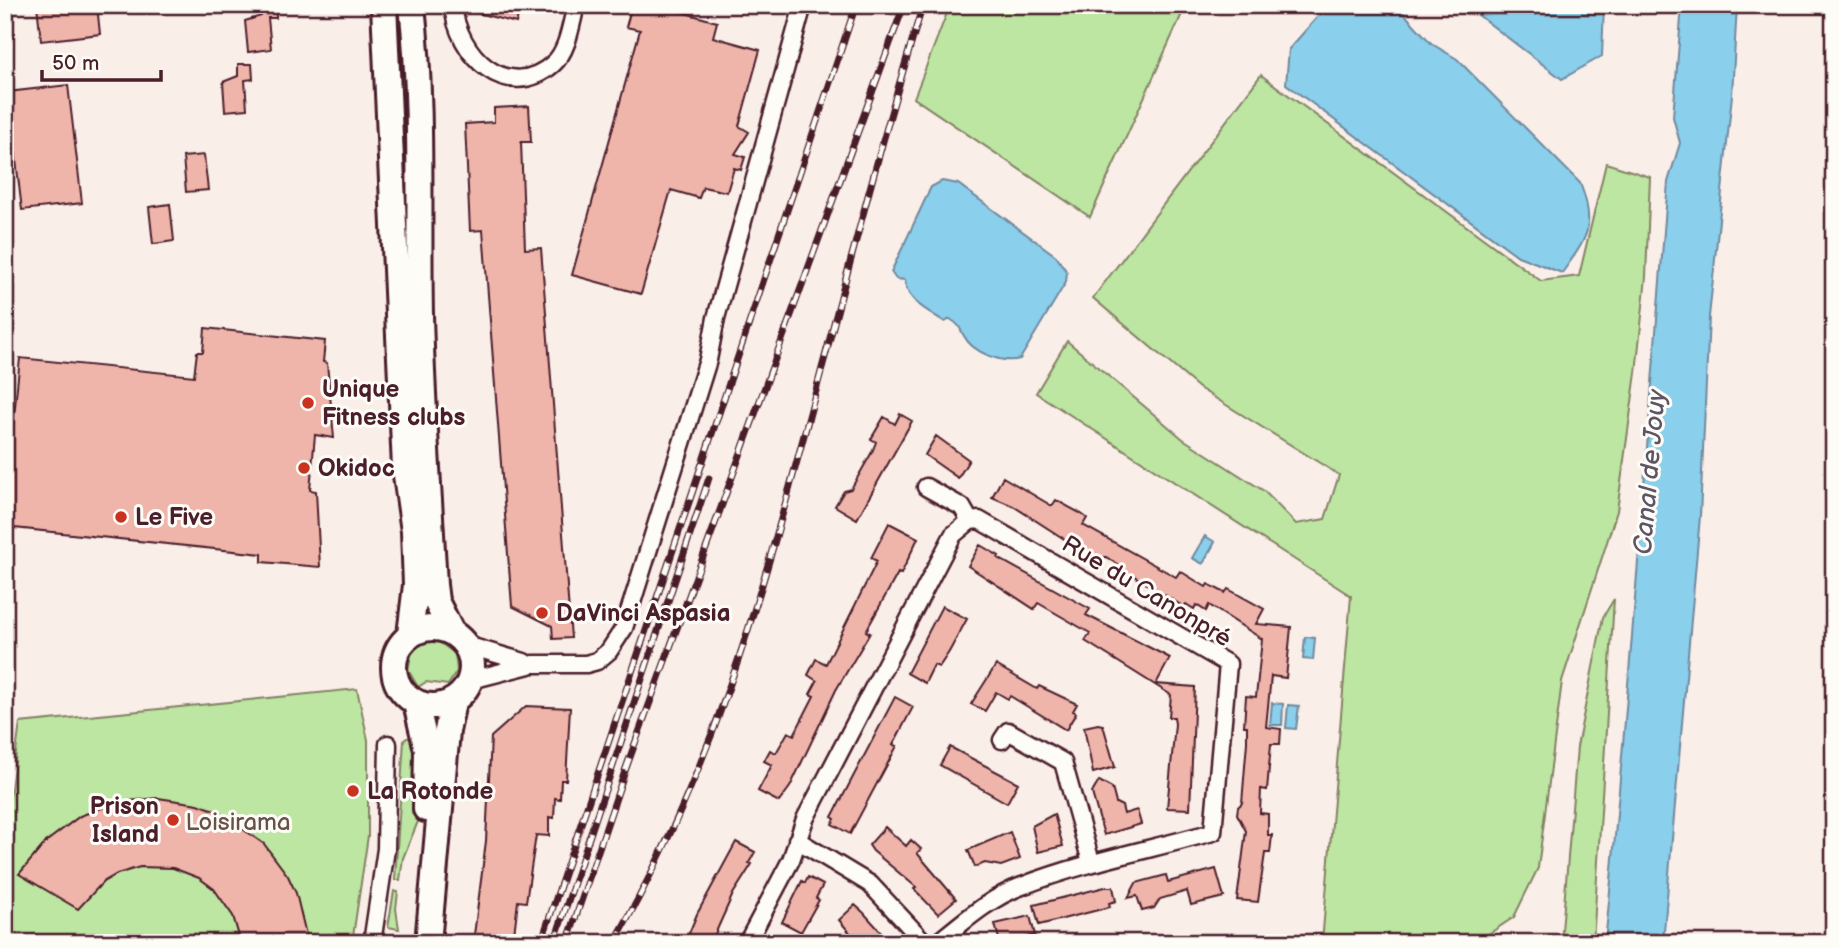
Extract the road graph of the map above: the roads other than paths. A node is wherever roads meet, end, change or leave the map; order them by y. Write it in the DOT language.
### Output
graph roads {
  1 [pos="384,5"];
  2 [pos="412,5"];
  3 [pos="419,5"];
  4 [pos="453,5"];
  5 [pos="576,5"];
  6 [pos="801,9"];
  7 [pos="418,57"];
  8 [pos="926,487"];
  9 [pos="970,522"];
  10 [pos="410,635"];
  11 [pos="458,638"];
  12 [pos="533,664"];
  13 [pos="471,680"];
  14 [pos="453,702"];
  15 [pos="416,703"];
  16 [pos="1002,740"];
  17 [pos="388,744"];
  18 [pos="797,840"];
  19 [pos="1091,862"];
  20 [pos="372,943"];
  21 [pos="414,943"];
  22 [pos="428,943"];
  23 [pos="747,943"];
  24 [pos="925,943"];
  25 [pos="937,943"];
  1 -- 10 [label="main road"];
  2 -- 7 [label="main road"];
  3 -- 7 [label="main road"];
  4 -- 5 [label="street"];
  6 -- 12 [label="street"];
  7 -- 11 [label="main road"];
  8 -- 9 [label="street, Rue du Canonpré"];
  9 -- 18 [label="street"];
  9 -- 19 [label="street, Rue du Canonpré"];
  10 -- 11 [label="main road"];
  10 -- 15 [label="main road"];
  11 -- 12 [label="street"];
  11 -- 13 [label="main road"];
  12 -- 13 [label="street"];
  13 -- 14 [label="main road"];
  14 -- 15 [label="main road"];
  14 -- 22 [label="main road"];
  15 -- 21 [label="main road"];
  16 -- 19 [label="street"];
  17 -- 20 [label="street"];
  18 -- 23 [label="street"];
  18 -- 24 [label="street"];
  19 -- 25 [label="street, Rue du Canonpré"];
}
